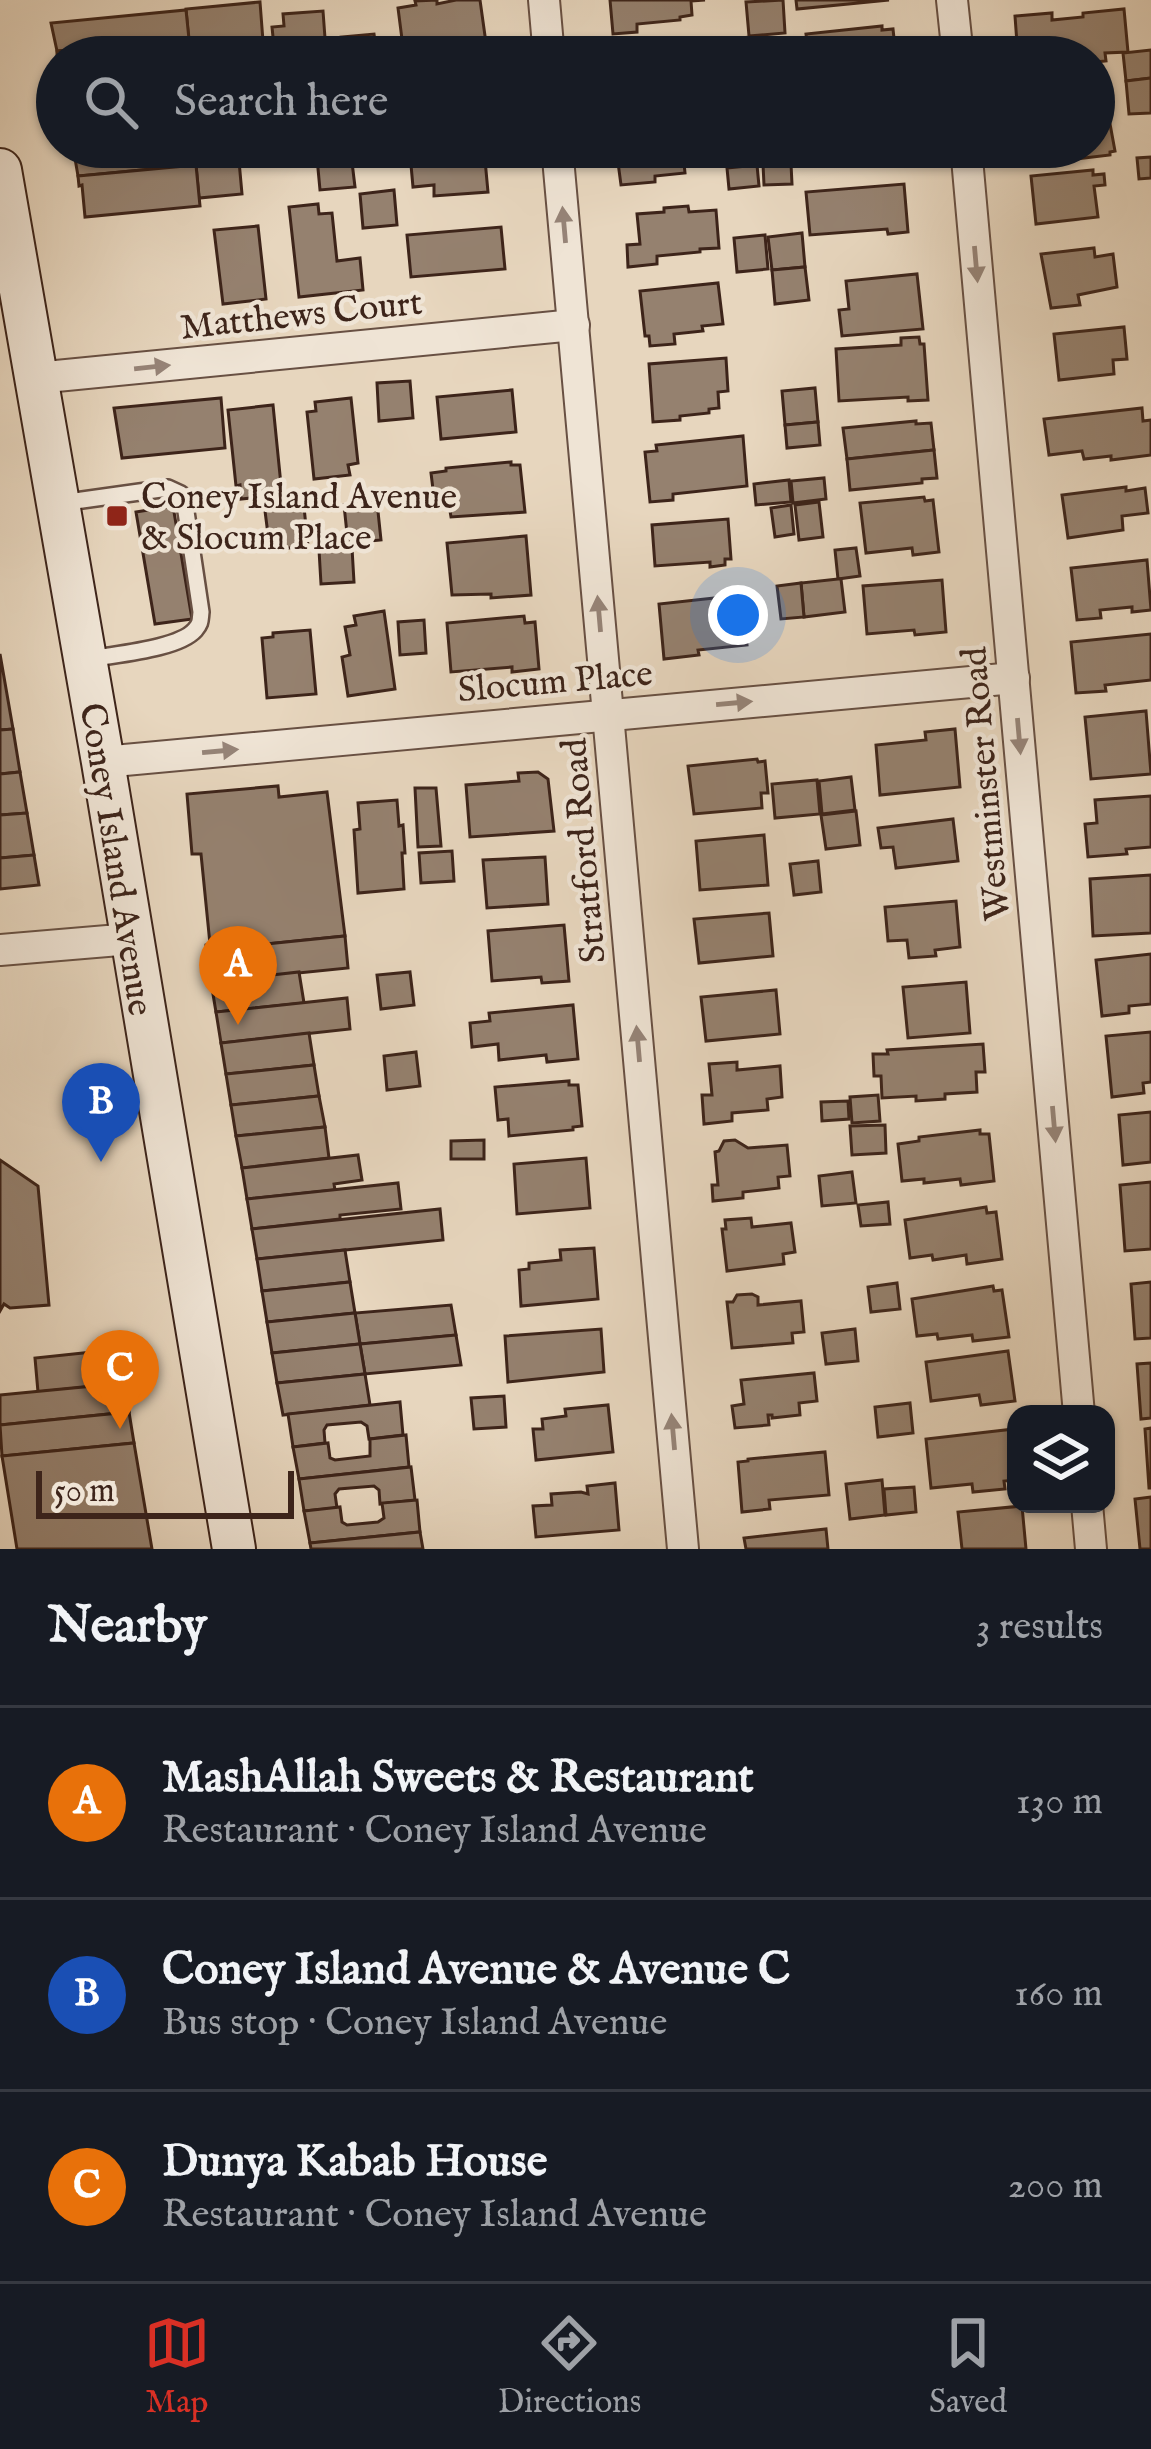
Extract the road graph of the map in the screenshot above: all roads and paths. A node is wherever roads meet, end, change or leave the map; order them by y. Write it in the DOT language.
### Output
graph roads {
  1 [pos="544,0"];
  2 [pos="952,0"];
  3 [pos="547,36"];
  4 [pos="956,36"];
  5 [pos="559,168"];
  6 [pos="968,168"];
  7 [pos="0,170"];
  8 [pos="574,325"];
  9 [pos="35,378"];
  10 [pos="58,503"];
  11 [pos="86,660"];
  12 [pos="1014,678"];
  13 [pos="608,715"];
  14 [pos="103,762"];
  15 [pos="131,938"];
  16 [pos="0,950"];
  17 [pos="1078,1405"];
  18 [pos="1088,1513"];
  19 [pos="234,1549"];
  20 [pos="683,1549"];
  21 [pos="1091,1549"];
  1 -- 3 [label="street"];
  2 -- 4 [label="street"];
  8 -- 5 [label="street, Stratford Road, one-way"];
  6 -- 12 [label="street, Westminster Road, one-way"];
  7 -- 9 [label="main road, Coney Island Avenue"];
  9 -- 8 [label="street, Matthews Court, one-way"];
  13 -- 8 [label="street, Stratford Road, one-way"];
  9 -- 10 [label="main road, Coney Island Avenue"];
  10 -- 11 [label="main road, Coney Island Avenue"];
  10 -- 11 [label="lane"];
  11 -- 14 [label="main road, Coney Island Avenue"];
  13 -- 12 [label="street, Slocum Place, one-way"];
  12 -- 17 [label="street, Westminster Road, one-way"];
  14 -- 13 [label="street, Slocum Place, one-way"];
  20 -- 13 [label="street, Stratford Road, one-way"];
  14 -- 15 [label="main road, Coney Island Avenue"];
  15 -- 16 [label="street"];
  15 -- 19 [label="main road, Coney Island Avenue"];
  18 -- 21 [label="street"];
}
